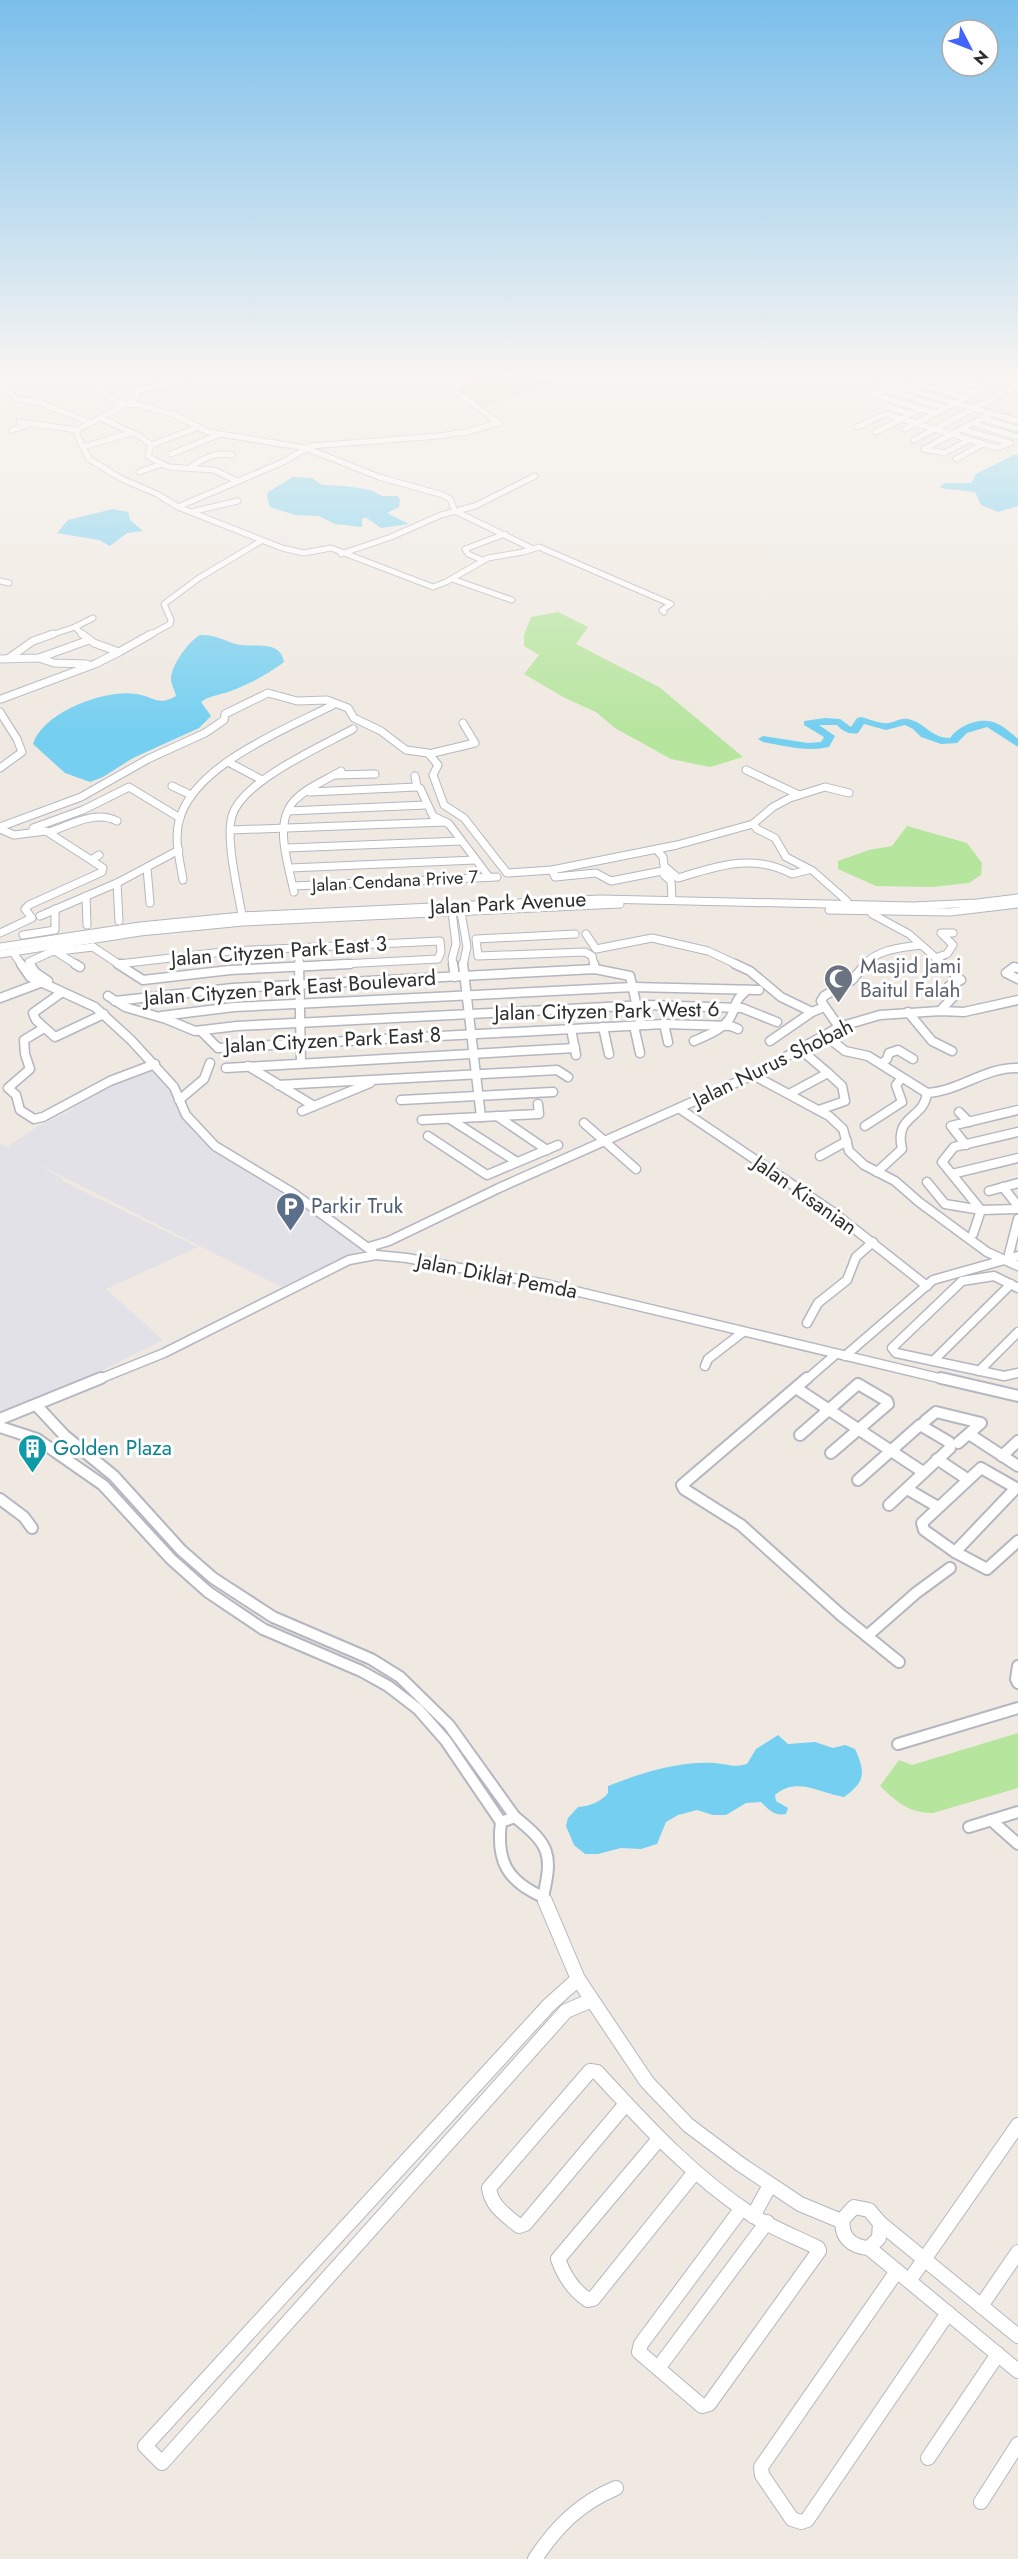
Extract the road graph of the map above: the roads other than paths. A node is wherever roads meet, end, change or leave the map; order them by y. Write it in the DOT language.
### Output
graph roads {
  1 [pos="154,493"];
  2 [pos="209,493"];
  3 [pos="438,493"];
  4 [pos="502,493"];
  5 [pos="238,501"];
  6 [pos="178,507"];
  7 [pos="455,511"];
  8 [pos="190,512"];
  9 [pos="506,534"];
  10 [pos="261,541"];
  11 [pos="531,548"];
  12 [pos="342,554"];
  13 [pos="482,560"];
  14 [pos="453,579"];
  15 [pos="0,581"];
  16 [pos="9,583"];
  17 [pos="512,600"];
  18 [pos="664,612"];
  19 [pos="93,618"];
  20 [pos="75,627"];
  21 [pos="89,640"];
  22 [pos="119,652"];
  23 [pos="39,658"];
  24 [pos="4,660"];
  25 [pos="95,664"];
  26 [pos="0,699"];
  27 [pos="333,705"];
  28 [pos="0,712"];
  29 [pos="463,723"];
  30 [pos="353,729"];
  31 [pos="429,754"];
  32 [pos="228,762"];
  33 [pos="0,768"];
  34 [pos="746,770"];
  35 [pos="375,774"];
  36 [pos="415,776"];
  37 [pos="386,777"];
  38 [pos="265,778"];
  39 [pos="172,786"];
  40 [pos="417,787"];
  41 [pos="387,788"];
  42 [pos="307,792"];
  43 [pos="849,793"];
  44 [pos="191,795"];
  45 [pos="800,795"];
  46 [pos="102,800"];
  47 [pos="426,805"];
  48 [pos="110,806"];
  49 [pos="288,811"];
  50 [pos="180,818"];
  51 [pos="117,820"];
  52 [pos="446,822"];
  53 [pos="753,824"];
  54 [pos="0,828"];
  55 [pos="33,828"];
  56 [pos="283,829"];
  57 [pos="50,832"];
  58 [pos="231,832"];
  59 [pos="462,841"];
  60 [pos="287,848"];
  61 [pos="179,850"];
  62 [pos="657,850"];
  63 [pos="99,855"];
  64 [pos="91,860"];
  65 [pos="476,860"];
  66 [pos="147,868"];
  67 [pos="290,868"];
  68 [pos="552,870"];
  69 [pos="808,870"];
  70 [pos="664,871"];
  71 [pos="183,880"];
  72 [pos="117,883"];
  73 [pos="86,896"];
  74 [pos="1018,898"];
  75 [pos="672,899"];
  76 [pos="847,901"];
  77 [pos="150,903"];
  78 [pos="1007,903"];
  79 [pos="717,904"];
  80 [pos="1018,904"];
  81 [pos="513,906"];
  82 [pos="55,909"];
  83 [pos="452,912"];
  84 [pos="461,912"];
  85 [pos="872,914"];
  86 [pos="40,916"];
  87 [pos="243,919"];
  88 [pos="119,921"];
  89 [pos="87,925"];
  90 [pos="140,929"];
  91 [pos="0,933"];
  92 [pos="953,933"];
  93 [pos="23,934"];
  94 [pos="575,934"];
  95 [pos="586,934"];
  96 [pos="92,943"];
  97 [pos="920,945"];
  98 [pos="0,947"];
  99 [pos="299,948"];
  100 [pos="58,952"];
  101 [pos="0,954"];
  102 [pos="14,954"];
  103 [pos="935,958"];
  104 [pos="119,964"];
  105 [pos="299,966"];
  106 [pos="80,968"];
  107 [pos="1018,968"];
  108 [pos="595,969"];
  109 [pos="465,976"];
  110 [pos="455,977"];
  111 [pos="148,979"];
  112 [pos="1018,979"];
  113 [pos="45,982"];
  114 [pos="300,985"];
  115 [pos="633,987"];
  116 [pos="747,990"];
  117 [pos="759,990"];
  118 [pos="61,993"];
  119 [pos="467,995"];
  120 [pos="150,997"];
  121 [pos="0,998"];
  122 [pos="1018,1000"];
  123 [pos="300,1004"];
  124 [pos="637,1006"];
  125 [pos="824,1007"];
  126 [pos="735,1008"];
  127 [pos="940,1011"];
  128 [pos="812,1012"];
  129 [pos="908,1012"];
  130 [pos="104,1014"];
  131 [pos="469,1014"];
  132 [pos="156,1016"];
  133 [pos="777,1022"];
  134 [pos="300,1023"];
  135 [pos="664,1024"];
  136 [pos="637,1025"];
  137 [pos="726,1025"];
  138 [pos="603,1027"];
  139 [pos="839,1027"];
  140 [pos="44,1028"];
  141 [pos="571,1029"];
  142 [pos="738,1029"];
  143 [pos="201,1031"];
  144 [pos="472,1034"];
  145 [pos="825,1036"];
  146 [pos="694,1041"];
  147 [pos="770,1041"];
  148 [pos="668,1042"];
  149 [pos="301,1043"];
  150 [pos="800,1049"];
  151 [pos="952,1051"];
  152 [pos="640,1053"];
  153 [pos="474,1054"];
  154 [pos="609,1054"];
  155 [pos="913,1059"];
  156 [pos="210,1063"];
  157 [pos="301,1063"];
  158 [pos="155,1064"];
  159 [pos="881,1064"];
  160 [pos="248,1066"];
  161 [pos="226,1068"];
  162 [pos="1018,1068"];
  163 [pos="828,1073"];
  164 [pos="476,1074"];
  165 [pos="753,1075"];
  166 [pos="568,1077"];
  167 [pos="903,1078"];
  168 [pos="377,1080"];
  169 [pos="278,1085"];
  170 [pos="553,1092"];
  171 [pos="927,1093"];
  172 [pos="789,1094"];
  173 [pos="479,1096"];
  174 [pos="179,1100"];
  175 [pos="401,1100"];
  176 [pos="538,1104"];
  177 [pos="314,1106"];
  178 [pos="680,1109"];
  179 [pos="819,1110"];
  180 [pos="1018,1110"];
  181 [pos="303,1111"];
  182 [pos="959,1112"];
  183 [pos="496,1116"];
  184 [pos="482,1117"];
  185 [pos="450,1119"];
  186 [pos="422,1120"];
  187 [pos="969,1122"];
  188 [pos="584,1123"];
  189 [pos="865,1126"];
  190 [pos="1018,1132"];
  191 [pos="428,1136"];
  192 [pos="847,1141"];
  193 [pos="606,1143"];
  194 [pos="558,1145"];
  195 [pos="966,1145"];
  196 [pos="548,1150"];
  197 [pos="820,1156"];
  198 [pos="1018,1158"];
  199 [pos="517,1162"];
  200 [pos="636,1169"];
  201 [pos="877,1172"];
  202 [pos="952,1174"];
  203 [pos="927,1182"];
  204 [pos="1018,1183"];
  205 [pos="1003,1187"];
  206 [pos="989,1191"];
  207 [pos="1018,1208"];
  208 [pos="981,1210"];
  209 [pos="1018,1219"];
  210 [pos="973,1234"];
  211 [pos="1016,1238"];
  212 [pos="873,1242"];
  213 [pos="373,1251"];
  214 [pos="1012,1257"];
  215 [pos="1018,1266"];
  216 [pos="927,1286"];
  217 [pos="1015,1286"];
  218 [pos="807,1323"];
  219 [pos="743,1332"];
  220 [pos="1018,1332"];
  221 [pos="840,1355"];
  222 [pos="933,1361"];
  223 [pos="705,1366"];
  224 [pos="979,1371"];
  225 [pos="1018,1373"];
  226 [pos="798,1389"];
  227 [pos="1018,1396"];
  228 [pos="37,1406"];
  229 [pos="828,1409"];
  230 [pos="0,1419"];
  231 [pos="925,1421"];
  232 [pos="0,1427"];
  233 [pos="858,1430"];
  234 [pos="969,1434"];
  235 [pos="800,1435"];
  236 [pos="1018,1441"];
  237 [pos="958,1443"];
  238 [pos="892,1452"];
  239 [pos="1018,1452"];
  240 [pos="831,1453"];
  241 [pos="937,1459"];
  242 [pos="1010,1461"];
  243 [pos="923,1472"];
  244 [pos="967,1479"];
  245 [pos="858,1480"];
  246 [pos="907,1489"];
  247 [pos="1017,1489"];
  248 [pos="0,1499"];
  249 [pos="889,1505"];
  250 [pos="938,1507"];
  251 [pos="32,1528"];
  252 [pos="1018,1541"];
  253 [pos="955,1552"];
  254 [pos="950,1568"];
  255 [pos="867,1636"];
  256 [pos="899,1662"];
  257 [pos="1018,1666"];
  258 [pos="1018,1683"];
  259 [pos="1018,1708"];
  260 [pos="898,1744"];
  261 [pos="1018,1812"];
  262 [pos="515,1817"];
  263 [pos="991,1820"];
  264 [pos="501,1822"];
  265 [pos="969,1827"];
  266 [pos="1018,1844"];
  267 [pos="543,1897"];
  268 [pos="578,1979"];
  269 [pos="592,2000"];
  270 [pos="549,2005"];
  271 [pos="562,2016"];
  272 [pos="625,2105"];
  273 [pos="1018,2125"];
  274 [pos="659,2139"];
  275 [pos="695,2172"];
  276 [pos="770,2185"];
  277 [pos="748,2212"];
  278 [pos="841,2221"];
  279 [pos="767,2222"];
  280 [pos="880,2223"];
  281 [pos="869,2248"];
  282 [pos="1018,2252"];
  283 [pos="924,2259"];
  284 [pos="897,2271"];
  285 [pos="909,2281"];
  286 [pos="981,2306"];
  287 [pos="948,2313"];
  288 [pos="1018,2336"];
  289 [pos="998,2354"];
  290 [pos="659,2367"];
  291 [pos="1018,2371"];
  292 [pos="1018,2444"];
  293 [pos="928,2458"];
  294 [pos="616,2488"];
  295 [pos="981,2502"];
  296 [pos="535,2559"];
  1 -- 6 [label="street"];
  2 -- 6 [label="street"];
  3 -- 7 [label="street"];
  4 -- 7 [label="street"];
  5 -- 8 [label="street"];
  6 -- 8 [label="street"];
  7 -- 9 [label="street"];
  7 -- 12 [label="street"];
  8 -- 10 [label="street"];
  9 -- 11 [label="street"];
  9 -- 13 [label="street"];
  10 -- 12 [label="street"];
  10 -- 22 [label="street"];
  11 -- 13 [label="street"];
  11 -- 18 [label="street"];
  12 -- 14 [label="street"];
  13 -- 14 [label="street"];
  14 -- 17 [label="street"];
  15 -- 16 [label="street"];
  19 -- 20 [label="street"];
  20 -- 21 [label="street"];
  20 -- 24 [label="street"];
  21 -- 22 [label="street"];
  21 -- 23 [label="street"];
  22 -- 25 [label="street"];
  23 -- 24 [label="street"];
  23 -- 25 [label="street"];
  25 -- 26 [label="street"];
  27 -- 32 [label="street"];
  28 -- 33 [label="street"];
  29 -- 31 [label="street"];
  30 -- 38 [label="street"];
  31 -- 54 [label="street"];
  31 -- 68 [label="street"];
  32 -- 38 [label="street"];
  32 -- 44 [label="street"];
  34 -- 45 [label="street"];
  35 -- 42 [label="street"];
  36 -- 40 [label="street"];
  37 -- 41 [label="street"];
  38 -- 58 [label="street"];
  39 -- 44 [label="street"];
  40 -- 41 [label="street"];
  40 -- 47 [label="street"];
  41 -- 42 [label="street"];
  42 -- 49 [label="street"];
  43 -- 45 [label="street"];
  44 -- 50 [label="street"];
  45 -- 53 [label="street"];
  46 -- 48 [label="street"];
  46 -- 50 [label="street"];
  46 -- 55 [label="street"];
  47 -- 49 [label="street"];
  47 -- 52 [label="street"];
  49 -- 56 [label="street"];
  50 -- 61 [label="street"];
  51 -- 57 [label="street"];
  52 -- 56 [label="street"];
  52 -- 59 [label="street"];
  53 -- 62 [label="street"];
  53 -- 69 [label="street"];
  54 -- 57 [label="street"];
  56 -- 58 [label="street"];
  56 -- 60 [label="street"];
  57 -- 64 [label="street"];
  58 -- 87 [label="street"];
  59 -- 60 [label="street"];
  59 -- 65 [label="street"];
  60 -- 67 [label="street"];
  61 -- 66 [label="street"];
  61 -- 71 [label="street"];
  62 -- 68 [label="street"];
  62 -- 70 [label="street"];
  63 -- 64 [label="street"];
  64 -- 91 [label="street"];
  65 -- 67 [label="street"];
  65 -- 67 [label="street, Jalan Cendana Prive 7"];
  66 -- 72 [label="street"];
  66 -- 77 [label="street"];
  68 -- 70 [label="street"];
  69 -- 70 [label="street"];
  69 -- 76 [label="street"];
  70 -- 75 [label="street"];
  72 -- 73 [label="street"];
  72 -- 88 [label="street"];
  73 -- 82 [label="street"];
  73 -- 89 [label="street"];
  74 -- 78 [label="street, Jalan Park Avenue"];
  75 -- 79 [label="street, Jalan Park Avenue"];
  75 -- 81 [label="street, Jalan Park Avenue"];
  78 -- 79 [label="street, Jalan Park Avenue"];
  78 -- 80 [label="street, Jalan Park Avenue"];
  79 -- 81 [label="street, Jalan Park Avenue"];
  81 -- 84 [label="street, Jalan Park Avenue"];
  81 -- 87 [label="street, Jalan Park Avenue"];
  82 -- 86 [label="street"];
  82 -- 93 [label="street"];
  83 -- 84 [label="street, Jalan Park Avenue"];
  83 -- 87 [label="street, Jalan Park Avenue"];
  83 -- 110 [label="street"];
  84 -- 109 [label="street"];
  85 -- 97 [label="street"];
  87 -- 90 [label="street, Jalan Park Avenue"];
  90 -- 96 [label="street, Jalan Park Avenue"];
  90 -- 98 [label="street, Jalan Park Avenue"];
  92 -- 103 [label="street"];
  94 -- 108 [label="street"];
  95 -- 128 [label="street"];
  96 -- 100 [label="street"];
  96 -- 101 [label="street, Jalan Park Avenue"];
  96 -- 104 [label="street"];
  97 -- 103 [label="street"];
  97 -- 125 [label="street"];
  99 -- 104 [label="street, Jalan Cityzen Park East 3"];
  99 -- 105 [label="street"];
  99 -- 105 [label="street, Jalan Cityzen Park East 3"];
  100 -- 106 [label="street"];
  100 -- 113 [label="street"];
  102 -- 113 [label="street"];
  103 -- 127 [label="street"];
  104 -- 111 [label="street"];
  105 -- 111 [label="street"];
  105 -- 114 [label="street"];
  107 -- 112 [label="street"];
  108 -- 109 [label="street, Jalan Cityzen Park East Boulevard"];
  108 -- 115 [label="street, Jalan Cityzen Park East Boulevard"];
  109 -- 110 [label="street, Jalan Cityzen Park East Boulevard"];
  109 -- 119 [label="street"];
  110 -- 114 [label="street, Jalan Cityzen Park East Boulevard"];
  111 -- 120 [label="street"];
  113 -- 118 [label="street"];
  113 -- 121 [label="street"];
  114 -- 120 [label="street, Jalan Cityzen Park East Boulevard"];
  114 -- 123 [label="street"];
  115 -- 116 [label="street"];
  115 -- 119 [label="street"];
  115 -- 124 [label="street"];
  116 -- 117 [label="street"];
  116 -- 126 [label="street"];
  118 -- 130 [label="street"];
  118 -- 140 [label="street"];
  119 -- 123 [label="street"];
  119 -- 131 [label="street"];
  120 -- 132 [label="street, Jalan Cityzen Park East Boulevard"];
  122 -- 127 [label="street, Jalan Nurus Shobah"];
  123 -- 132 [label="street"];
  123 -- 134 [label="street"];
  124 -- 126 [label="street, Jalan Cityzen Park West 6"];
  124 -- 131 [label="street, Jalan Cityzen Park West 6"];
  124 -- 136 [label="street"];
  125 -- 128 [label="street"];
  125 -- 139 [label="street"];
  126 -- 133 [label="street, Jalan Cityzen Park West 6"];
  126 -- 137 [label="street"];
  127 -- 129 [label="street, Jalan Nurus Shobah"];
  128 -- 147 [label="street"];
  129 -- 139 [label="street, Jalan Nurus Shobah"];
  129 -- 151 [label="street"];
  130 -- 140 [label="street"];
  130 -- 158 [label="street"];
  131 -- 134 [label="street, Jalan Cityzen Park West 6"];
  131 -- 144 [label="street"];
  132 -- 143 [label="street"];
  134 -- 143 [label="street, Jalan Cityzen Park West 6"];
  134 -- 149 [label="street"];
  135 -- 136 [label="street, Jalan Cityzen Park East 8"];
  135 -- 137 [label="street, Jalan Cityzen Park East 8"];
  135 -- 148 [label="street"];
  136 -- 138 [label="street, Jalan Cityzen Park East 8"];
  136 -- 152 [label="street"];
  137 -- 142 [label="street, Jalan Cityzen Park East 8"];
  137 -- 146 [label="street"];
  138 -- 141 [label="street, Jalan Cityzen Park East 8"];
  138 -- 154 [label="street"];
  139 -- 145 [label="street, Jalan Nurus Shobah"];
  140 -- 158 [label="street"];
  141 -- 144 [label="street, Jalan Cityzen Park East 8"];
  141 -- 153 [label="street"];
  143 -- 149 [label="street, Jalan Cityzen Park East 8"];
  144 -- 149 [label="street, Jalan Cityzen Park East 8"];
  144 -- 153 [label="street"];
  145 -- 150 [label="street, Jalan Nurus Shobah"];
  145 -- 159 [label="street"];
  149 -- 157 [label="street"];
  150 -- 163 [label="street"];
  150 -- 165 [label="street, Jalan Nurus Shobah"];
  153 -- 157 [label="street"];
  153 -- 164 [label="street"];
  155 -- 159 [label="street"];
  156 -- 174 [label="street"];
  157 -- 160 [label="street"];
  158 -- 174 [label="street"];
  159 -- 167 [label="street"];
  160 -- 161 [label="street"];
  160 -- 169 [label="street"];
  162 -- 171 [label="street"];
  163 -- 172 [label="street"];
  163 -- 179 [label="street"];
  164 -- 166 [label="street"];
  164 -- 168 [label="street"];
  164 -- 173 [label="street"];
  165 -- 172 [label="street"];
  165 -- 178 [label="street, Jalan Nurus Shobah"];
  167 -- 171 [label="street"];
  167 -- 189 [label="street"];
  168 -- 169 [label="street"];
  168 -- 177 [label="street"];
  169 -- 177 [label="street"];
  170 -- 173 [label="street"];
  171 -- 201 [label="street"];
  172 -- 179 [label="street"];
  173 -- 175 [label="street"];
  173 -- 184 [label="street"];
  174 -- 213 [label="street"];
  176 -- 183 [label="street"];
  177 -- 181 [label="street"];
  178 -- 193 [label="street, Jalan Nurus Shobah"];
  178 -- 212 [label="street, Jalan Kisanian"];
  179 -- 192 [label="street"];
  180 -- 187 [label="street"];
  182 -- 187 [label="street"];
  183 -- 184 [label="street"];
  183 -- 196 [label="street"];
  184 -- 185 [label="street"];
  185 -- 186 [label="street"];
  185 -- 199 [label="street"];
  187 -- 195 [label="street"];
  188 -- 193 [label="street"];
  190 -- 195 [label="street"];
  191 -- 199 [label="street"];
  192 -- 197 [label="street"];
  192 -- 201 [label="street"];
  193 -- 200 [label="street"];
  193 -- 213 [label="street, Jalan Nurus Shobah"];
  194 -- 196 [label="street"];
  195 -- 202 [label="street"];
  196 -- 199 [label="street"];
  198 -- 202 [label="street"];
  201 -- 214 [label="street"];
  202 -- 208 [label="street"];
  203 -- 208 [label="street"];
  204 -- 205 [label="street"];
  205 -- 206 [label="street"];
  205 -- 207 [label="street"];
  207 -- 208 [label="street"];
  208 -- 210 [label="street"];
  209 -- 211 [label="street"];
  211 -- 214 [label="street"];
  212 -- 216 [label="street, Jalan Kisanian"];
  212 -- 218 [label="street"];
  213 -- 219 [label="street, Jalan Diklat Pemda"];
  213 -- 228 [label="street, Jalan Diklat Pemda"];
  214 -- 215 [label="street"];
  214 -- 216 [label="street"];
  216 -- 221 [label="street"];
  217 -- 222 [label="street"];
  217 -- 222 [label="street"];
  219 -- 221 [label="street, Jalan Diklat Pemda"];
  219 -- 223 [label="street"];
  220 -- 224 [label="street"];
  221 -- 226 [label="street"];
  221 -- 227 [label="street, Jalan Diklat Pemda"];
  222 -- 224 [label="street"];
  224 -- 225 [label="street"];
  226 -- 229 [label="street"];
  226 -- 255 [label="street"];
  228 -- 230 [label="street, Jalan Diklat Pemda"];
  228 -- 262 [label="street"];
  229 -- 233 [label="street"];
  229 -- 233 [label="street"];
  229 -- 235 [label="street"];
  231 -- 234 [label="street"];
  232 -- 264 [label="street"];
  233 -- 238 [label="street"];
  233 -- 240 [label="street"];
  234 -- 237 [label="street"];
  234 -- 242 [label="street"];
  236 -- 242 [label="street"];
  238 -- 241 [label="street"];
  238 -- 243 [label="street"];
  238 -- 245 [label="street"];
  239 -- 242 [label="street"];
  241 -- 243 [label="street"];
  241 -- 244 [label="street"];
  243 -- 246 [label="street"];
  244 -- 247 [label="street"];
  244 -- 250 [label="street"];
  246 -- 249 [label="street"];
  246 -- 250 [label="street"];
  247 -- 253 [label="street"];
  248 -- 251 [label="street"];
  250 -- 253 [label="street"];
  252 -- 253 [label="street"];
  254 -- 255 [label="street"];
  255 -- 256 [label="street"];
  257 -- 258 [label="street"];
  259 -- 260 [label="street"];
  261 -- 263 [label="street"];
  262 -- 264 [label="street"];
  262 -- 267 [label="street"];
  263 -- 265 [label="street"];
  263 -- 266 [label="street"];
  264 -- 267 [label="street"];
  267 -- 268 [label="street"];
  268 -- 269 [label="street"];
  268 -- 270 [label="street"];
  269 -- 271 [label="street"];
  269 -- 276 [label="street"];
  270 -- 271 [label="street"];
  270 -- 271 [label="street"];
  272 -- 272 [label="street"];
  272 -- 274 [label="street"];
  273 -- 283 [label="street"];
  274 -- 275 [label="street"];
  274 -- 275 [label="street"];
  275 -- 277 [label="street"];
  276 -- 277 [label="street"];
  276 -- 278 [label="street"];
  277 -- 279 [label="street"];
  277 -- 290 [label="street"];
  278 -- 280 [label="street"];
  278 -- 281 [label="street"];
  279 -- 290 [label="street"];
  279 -- 290 [label="street"];
  280 -- 281 [label="street"];
  280 -- 283 [label="street"];
  281 -- 284 [label="street"];
  282 -- 286 [label="street"];
  283 -- 285 [label="street"];
  283 -- 286 [label="street"];
  284 -- 285 [label="street"];
  284 -- 287 [label="street"];
  285 -- 287 [label="street"];
  286 -- 288 [label="street"];
  287 -- 289 [label="street"];
  289 -- 291 [label="street"];
  289 -- 293 [label="street"];
  292 -- 295 [label="street"];
  294 -- 296 [label="street"];
}
